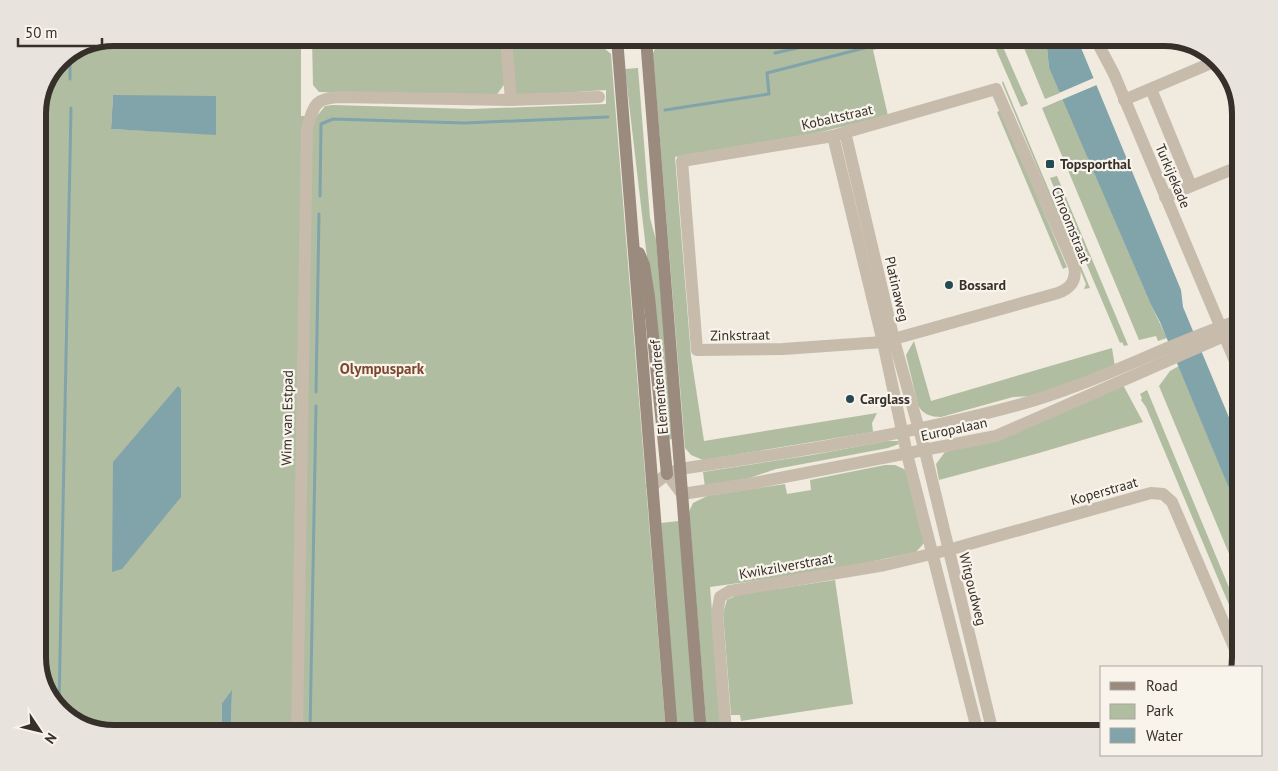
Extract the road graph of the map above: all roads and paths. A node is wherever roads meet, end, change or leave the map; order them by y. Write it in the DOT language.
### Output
graph roads {
  1 [pos="506,46"];
  2 [pos="618,46"];
  3 [pos="647,46"];
  4 [pos="1099,46"];
  5 [pos="1210,64"];
  6 [pos="996,89"];
  7 [pos="1151,89"];
  8 [pos="599,97"];
  9 [pos="511,100"];
  10 [pos="1124,100"];
  11 [pos="839,134"];
  12 [pos="682,161"];
  13 [pos="1232,169"];
  14 [pos="1191,186"];
  15 [pos="1165,196"];
  16 [pos="634,242"];
  17 [pos="1232,325"];
  18 [pos="1232,330"];
  19 [pos="1222,332"];
  20 [pos="889,341"];
  21 [pos="1165,355"];
  22 [pos="1232,355"];
  23 [pos="918,429"];
  24 [pos="902,432"];
  25 [pos="925,451"];
  26 [pos="907,454"];
  27 [pos="680,468"];
  28 [pos="667,474"];
  29 [pos="652,486"];
  30 [pos="682,494"];
  31 [pos="948,550"];
  32 [pos="934,552"];
  33 [pos="1232,642"];
  34 [pos="296,725"];
  35 [pos="671,725"];
  36 [pos="700,725"];
  37 [pos="725,725"];
  38 [pos="976,725"];
  39 [pos="991,725"];
  1 -- 9 [label="street"];
  2 -- 16 [label="main road, Elementendreef"];
  3 -- 27 [label="main road, Elementendreef"];
  4 -- 10 [label="street, Turkijekade"];
  5 -- 7 [label="street"];
  6 -- 11 [label="street, Kobaltstraat"];
  6 -- 20 [label="street, Chroomstraat"];
  7 -- 10 [label="street"];
  7 -- 14 [label="street"];
  8 -- 9 [label="street"];
  9 -- 34 [label="street, Wim van Estpad"];
  10 -- 15 [label="street, Turkijekade"];
  11 -- 12 [label="street, Kobaltstraat"];
  11 -- 20 [label="street, Platinaweg"];
  12 -- 20 [label="street, Zinkstraat"];
  13 -- 14 [label="street"];
  14 -- 15 [label="street"];
  15 -- 19 [label="street, Turkijekade"];
  16 -- 28 [label="main road"];
  16 -- 29 [label="main road, Elementendreef"];
  17 -- 19 [label="street, Europalaan"];
  18 -- 19 [label="street, Europalaan"];
  19 -- 21 [label="street, Europalaan"];
  19 -- 22 [label="street, Turkijekade"];
  20 -- 23 [label="street, Platinaweg"];
  20 -- 24 [label="street, Platinaweg"];
  21 -- 23 [label="street, Europalaan"];
  21 -- 25 [label="street, Europalaan"];
  23 -- 24 [label="street, Europalaan"];
  23 -- 25 [label="street, Platinaweg"];
  24 -- 26 [label="street, Platinaweg"];
  24 -- 27 [label="street, Europalaan"];
  25 -- 26 [label="street, Europalaan"];
  25 -- 31 [label="street, Witgoudweg"];
  26 -- 30 [label="street, Europalaan"];
  26 -- 32 [label="street"];
  27 -- 28 [label="street, Europalaan"];
  27 -- 30 [label="main road, Elementendreef"];
  28 -- 29 [label="street, Europalaan"];
  28 -- 30 [label="street"];
  29 -- 35 [label="main road, Elementendreef"];
  30 -- 36 [label="main road, Elementendreef"];
  31 -- 32 [label="street, Koperstraat"];
  31 -- 33 [label="street, Koperstraat"];
  31 -- 39 [label="street, Witgoudweg"];
  32 -- 37 [label="street, Kwikzilverstraat"];
  32 -- 38 [label="street"];
}
